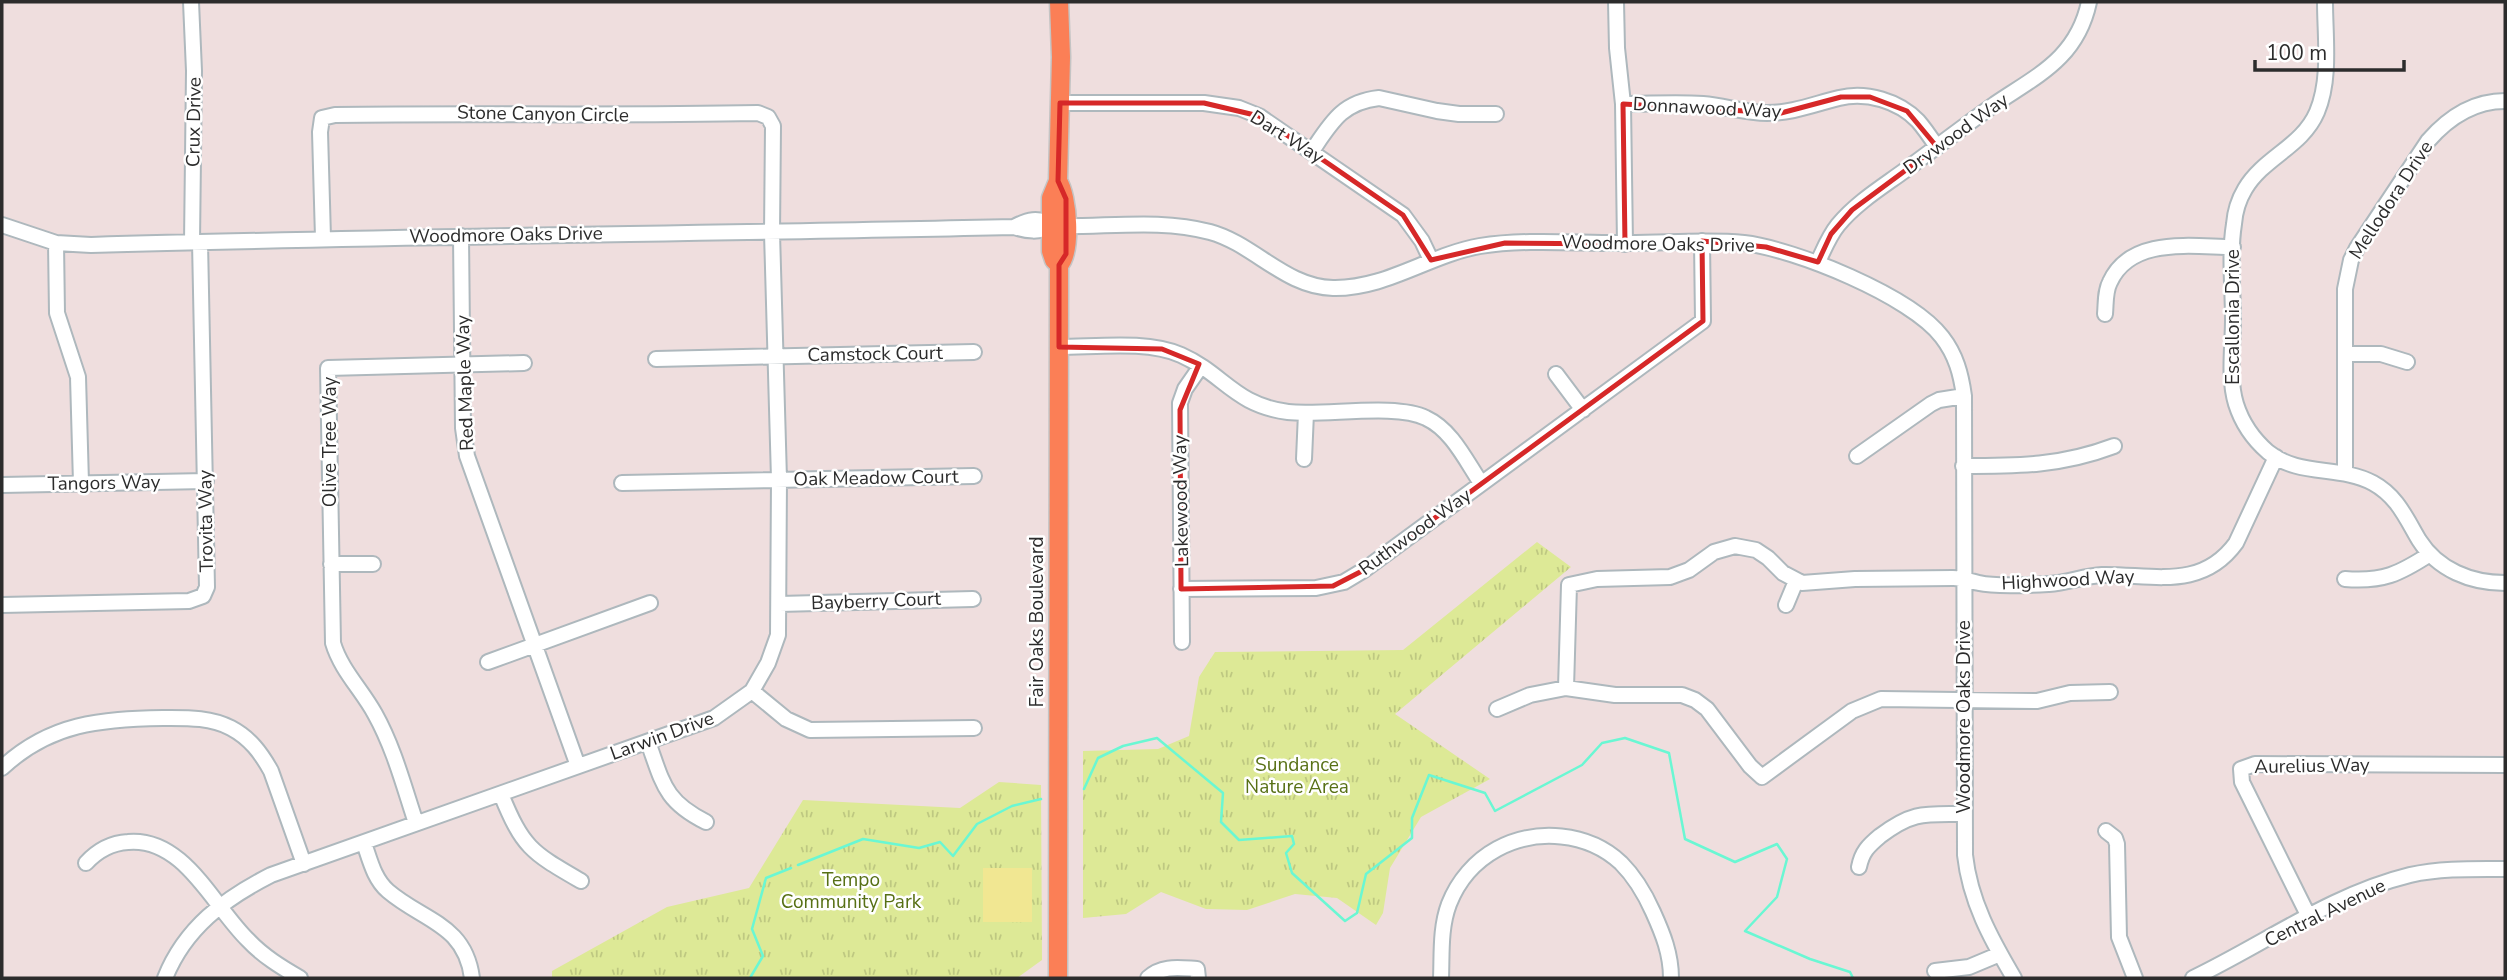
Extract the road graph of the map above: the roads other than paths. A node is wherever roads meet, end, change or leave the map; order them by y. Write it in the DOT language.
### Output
graph roads {
  1 [pos="191,2"];
  2 [pos="1059,2"];
  3 [pos="1616,2"];
  4 [pos="2089,2"];
  5 [pos="2325,2"];
  6 [pos="2505,101"];
  7 [pos="1060,103"];
  8 [pos="1623,104"];
  9 [pos="1496,114"];
  10 [pos="1937,147"];
  11 [pos="1312,151"];
  12 [pos="2,225"];
  13 [pos="1059,226"];
  14 [pos="772,233"];
  15 [pos="461,236"];
  16 [pos="323,238"];
  17 [pos="1702,241"];
  18 [pos="196,242"];
  19 [pos="56,243"];
  20 [pos="1625,244"];
  21 [pos="2232,247"];
  22 [pos="1431,260"];
  23 [pos="1818,262"];
  24 [pos="2105,314"];
  25 [pos="1059,347"];
  26 [pos="974,352"];
  27 [pos="2346,354"];
  28 [pos="776,356"];
  29 [pos="656,359"];
  30 [pos="2407,362"];
  31 [pos="524,363"];
  32 [pos="463,365"];
  33 [pos="1201,366"];
  34 [pos="1556,374"];
  35 [pos="1964,396"];
  36 [pos="1583,410"];
  37 [pos="1306,413"];
  38 [pos="2114,446"];
  39 [pos="1857,456"];
  40 [pos="2276,457"];
  41 [pos="1304,459"];
  42 [pos="1963,466"];
  43 [pos="2345,473"];
  44 [pos="974,476"];
  45 [pos="779,479"];
  46 [pos="206,481"];
  47 [pos="80,483"];
  48 [pos="622,483"];
  49 [pos="1481,483"];
  50 [pos="2,485"];
  51 [pos="2430,554"];
  52 [pos="331,564"];
  53 [pos="373,564"];
  54 [pos="1964,578"];
  55 [pos="2345,579"];
  56 [pos="1796,581"];
  57 [pos="2505,583"];
  58 [pos="1181,589"];
  59 [pos="973,598"];
  60 [pos="650,603"];
  61 [pos="779,604"];
  62 [pos="2,605"];
  63 [pos="1786,605"];
  64 [pos="1182,642"];
  65 [pos="535,644"];
  66 [pos="488,662"];
  67 [pos="1566,688"];
  68 [pos="752,691"];
  69 [pos="2110,692"];
  70 [pos="1964,699"];
  71 [pos="1497,709"];
  72 [pos="974,727"];
  73 [pos="648,742"];
  74 [pos="2505,765"];
  75 [pos="578,766"];
  76 [pos="2,768"];
  77 [pos="501,794"];
  78 [pos="1965,814"];
  79 [pos="706,822"];
  80 [pos="416,823"];
  81 [pos="2105,831"];
  82 [pos="365,843"];
  83 [pos="86,863"];
  84 [pos="304,864"];
  85 [pos="1859,867"];
  86 [pos="2505,869"];
  87 [pos="581,881"];
  88 [pos="219,906"];
  89 [pos="2309,917"];
  90 [pos="2000,954"];
  91 [pos="1935,971"];
  92 [pos="2213,974"];
  93 [pos="165,978"];
  94 [pos="300,978"];
  95 [pos="472,978"];
  96 [pos="1058,978"];
  97 [pos="1148,978"];
  98 [pos="1198,978"];
  99 [pos="1441,978"];
  100 [pos="1671,978"];
  101 [pos="2014,978"];
  102 [pos="2135,978"];
  103 [pos="2193,978"];
  1 -- 18 [label="street, Crux Drive"];
  2 -- 7 [label="main road, Fair Oaks Boulevard"];
  3 -- 8 [label="street"];
  4 -- 10 [label="street, Drywood Way"];
  5 -- 21 [label="street, Escallonia Drive"];
  6 -- 27 [label="street, Mellodora Drive"];
  7 -- 11 [label="street, Dart Way"];
  7 -- 13 [label="main road, Fair Oaks Boulevard"];
  8 -- 10 [label="street, Donnawood Way"];
  8 -- 20 [label="street"];
  9 -- 11 [label="street"];
  10 -- 23 [label="street, Drywood Way"];
  11 -- 22 [label="street, Dart Way"];
  12 -- 19 [label="street, Woodmore Oaks Drive"];
  13 -- 14 [label="street, Woodmore Oaks Drive"];
  13 -- 22 [label="street, Woodmore Oaks Drive"];
  13 -- 25 [label="main road, Fair Oaks Boulevard"];
  14 -- 15 [label="street, Woodmore Oaks Drive"];
  14 -- 16 [label="street, Stone Canyon Circle"];
  14 -- 28 [label="street, Larwin Drive"];
  15 -- 16 [label="street, Woodmore Oaks Drive"];
  15 -- 32 [label="street, Red Maple Way"];
  16 -- 18 [label="street, Woodmore Oaks Drive"];
  17 -- 20 [label="street, Woodmore Oaks Drive"];
  17 -- 23 [label="street, Woodmore Oaks Drive"];
  17 -- 36 [label="street, Ruthwood Way"];
  18 -- 19 [label="street, Woodmore Oaks Drive"];
  18 -- 46 [label="street, Trovita Way"];
  19 -- 47 [label="street"];
  20 -- 22 [label="street, Woodmore Oaks Drive"];
  21 -- 24 [label="street"];
  21 -- 40 [label="street, Escallonia Drive"];
  23 -- 35 [label="street, Woodmore Oaks Drive"];
  25 -- 33 [label="street"];
  25 -- 96 [label="main road, Fair Oaks Boulevard"];
  26 -- 28 [label="street, Camstock Court"];
  27 -- 30 [label="street"];
  27 -- 43 [label="street, Mellodora Drive"];
  28 -- 29 [label="street, Camstock Court"];
  28 -- 45 [label="street, Larwin Drive"];
  31 -- 32 [label="street"];
  32 -- 52 [label="street, Olive Tree Way"];
  32 -- 65 [label="street, Red Maple Way"];
  33 -- 37 [label="street"];
  33 -- 58 [label="street, Lakewood Way"];
  34 -- 36 [label="street"];
  35 -- 39 [label="street"];
  35 -- 42 [label="street, Woodmore Oaks Drive"];
  36 -- 49 [label="street, Ruthwood Way"];
  37 -- 41 [label="street"];
  37 -- 49 [label="street"];
  38 -- 42 [label="street"];
  40 -- 43 [label="street, Escallonia Drive"];
  40 -- 54 [label="street, Highwood Way"];
  42 -- 54 [label="street, Woodmore Oaks Drive"];
  43 -- 51 [label="street, Escallonia Drive"];
  44 -- 45 [label="street, Oak Meadow Court"];
  45 -- 48 [label="street, Oak Meadow Court"];
  45 -- 61 [label="street, Larwin Drive"];
  46 -- 47 [label="street, Tangors Way"];
  46 -- 62 [label="street, Trovita Way"];
  47 -- 50 [label="street, Tangors Way"];
  49 -- 58 [label="street, Ruthwood Way"];
  51 -- 55 [label="street"];
  51 -- 57 [label="street, Escallonia Drive"];
  52 -- 53 [label="street"];
  52 -- 80 [label="street, Olive Tree Way"];
  54 -- 56 [label="street, Highwood Way"];
  54 -- 70 [label="street, Woodmore Oaks Drive"];
  56 -- 63 [label="street"];
  56 -- 67 [label="street"];
  58 -- 64 [label="street, Lakewood Way"];
  59 -- 61 [label="street, Bayberry Court"];
  60 -- 65 [label="street"];
  61 -- 68 [label="street, Larwin Drive"];
  65 -- 66 [label="street"];
  65 -- 75 [label="street, Red Maple Way"];
  67 -- 70 [label="street"];
  67 -- 71 [label="street"];
  68 -- 72 [label="street"];
  68 -- 73 [label="street, Larwin Drive"];
  69 -- 70 [label="street"];
  70 -- 78 [label="street, Woodmore Oaks Drive"];
  73 -- 75 [label="street, Larwin Drive"];
  73 -- 79 [label="street"];
  74 -- 89 [label="street, Aurelius Way"];
  75 -- 77 [label="street, Larwin Drive"];
  76 -- 84 [label="street"];
  77 -- 80 [label="street, Larwin Drive"];
  77 -- 87 [label="street"];
  78 -- 85 [label="street"];
  78 -- 90 [label="street, Woodmore Oaks Drive"];
  80 -- 82 [label="street, Larwin Drive"];
  81 -- 102 [label="street"];
  82 -- 84 [label="street, Larwin Drive"];
  82 -- 95 [label="street"];
  83 -- 88 [label="street"];
  84 -- 88 [label="street, Larwin Drive"];
  86 -- 89 [label="street, Central Avenue"];
  88 -- 93 [label="street, Larwin Drive"];
  88 -- 94 [label="street"];
  89 -- 92 [label="street, Central Avenue"];
  90 -- 91 [label="street"];
  90 -- 101 [label="street, Woodmore Oaks Drive"];
  92 -- 103 [label="street, Central Avenue"];
  97 -- 98 [label="street"];
  99 -- 100 [label="street"];
}
